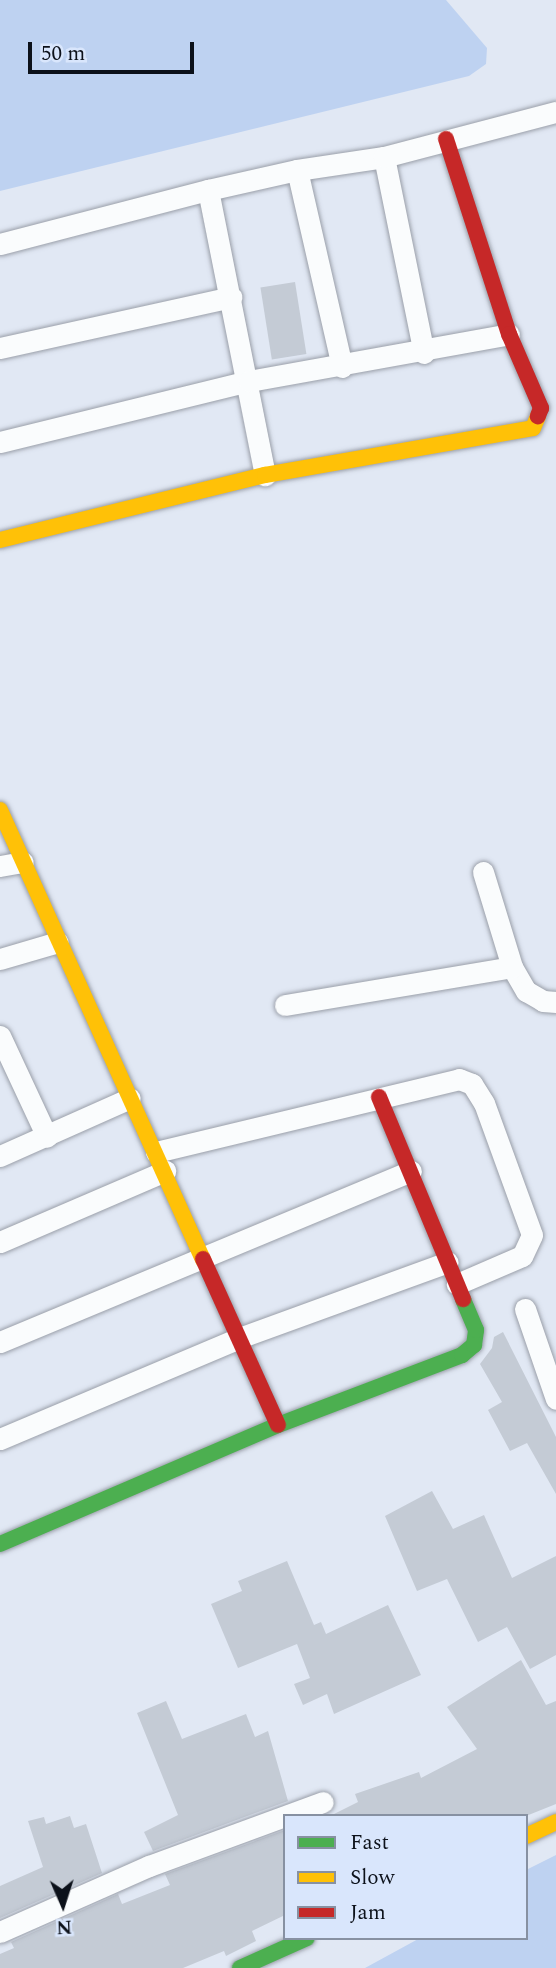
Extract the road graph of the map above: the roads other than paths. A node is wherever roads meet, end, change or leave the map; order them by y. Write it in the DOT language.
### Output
graph roads {
  1 [pos="556,112"];
  2 [pos="446,139"];
  3 [pos="384,157"];
  4 [pos="297,170"];
  5 [pos="208,190"];
  6 [pos="0,244"];
  7 [pos="231,297"];
  8 [pos="509,334"];
  9 [pos="0,348"];
  10 [pos="424,353"];
  11 [pos="342,367"];
  12 [pos="249,381"];
  13 [pos="0,442"];
  14 [pos="265,475"];
  15 [pos="0,540"];
  16 [pos="0,810"];
  17 [pos="23,862"];
  18 [pos="0,866"];
  19 [pos="483,872"];
  20 [pos="58,942"];
  21 [pos="0,959"];
  22 [pos="512,967"];
  23 [pos="556,1002"];
  24 [pos="285,1005"];
  25 [pos="0,1036"];
  26 [pos="379,1097"];
  27 [pos="130,1098"];
  28 [pos="47,1136"];
  29 [pos="156,1152"];
  30 [pos="0,1156"];
  31 [pos="165,1171"];
  32 [pos="411,1171"];
  33 [pos="0,1242"];
  34 [pos="204,1258"];
  35 [pos="448,1262"];
  36 [pos="457,1284"];
  37 [pos="525,1309"];
  38 [pos="239,1338"];
  39 [pos="0,1342"];
  40 [pos="556,1399"];
  41 [pos="278,1426"];
  42 [pos="0,1439"];
  43 [pos="0,1544"];
  44 [pos="323,1802"];
  45 [pos="290,1814"];
  46 [pos="283,1817"];
  47 [pos="556,1822"];
  48 [pos="528,1835"];
  49 [pos="0,1932"];
  50 [pos="303,1940"];
  51 [pos="240,1968"];
  1 -- 2 [label="street"];
  2 -- 3 [label="street"];
  2 -- 8 [label="street"];
  3 -- 4 [label="street"];
  3 -- 10 [label="street"];
  4 -- 5 [label="street"];
  4 -- 11 [label="street"];
  5 -- 6 [label="street"];
  5 -- 7 [label="street"];
  7 -- 9 [label="street"];
  7 -- 12 [label="street"];
  8 -- 10 [label="street"];
  8 -- 14 [label="street"];
  10 -- 11 [label="street"];
  11 -- 12 [label="street"];
  12 -- 13 [label="street"];
  12 -- 14 [label="street"];
  14 -- 15 [label="street"];
  16 -- 17 [label="street"];
  17 -- 18 [label="street"];
  17 -- 20 [label="street"];
  19 -- 22 [label="street"];
  20 -- 21 [label="street"];
  20 -- 27 [label="street"];
  22 -- 23 [label="street"];
  22 -- 24 [label="street"];
  25 -- 28 [label="street"];
  26 -- 29 [label="street"];
  26 -- 32 [label="street"];
  26 -- 36 [label="street"];
  27 -- 28 [label="street"];
  27 -- 29 [label="street"];
  28 -- 30 [label="street"];
  29 -- 31 [label="street"];
  31 -- 33 [label="street"];
  31 -- 34 [label="street"];
  32 -- 34 [label="street"];
  32 -- 35 [label="street"];
  34 -- 38 [label="street"];
  34 -- 39 [label="street"];
  35 -- 36 [label="street"];
  35 -- 38 [label="street"];
  36 -- 41 [label="street"];
  37 -- 40 [label="street"];
  38 -- 41 [label="street"];
  38 -- 42 [label="street"];
  41 -- 43 [label="street"];
  44 -- 45 [label="street"];
  46 -- 49 [label="street"];
  47 -- 48 [label="street"];
  50 -- 51 [label="street"];
}
